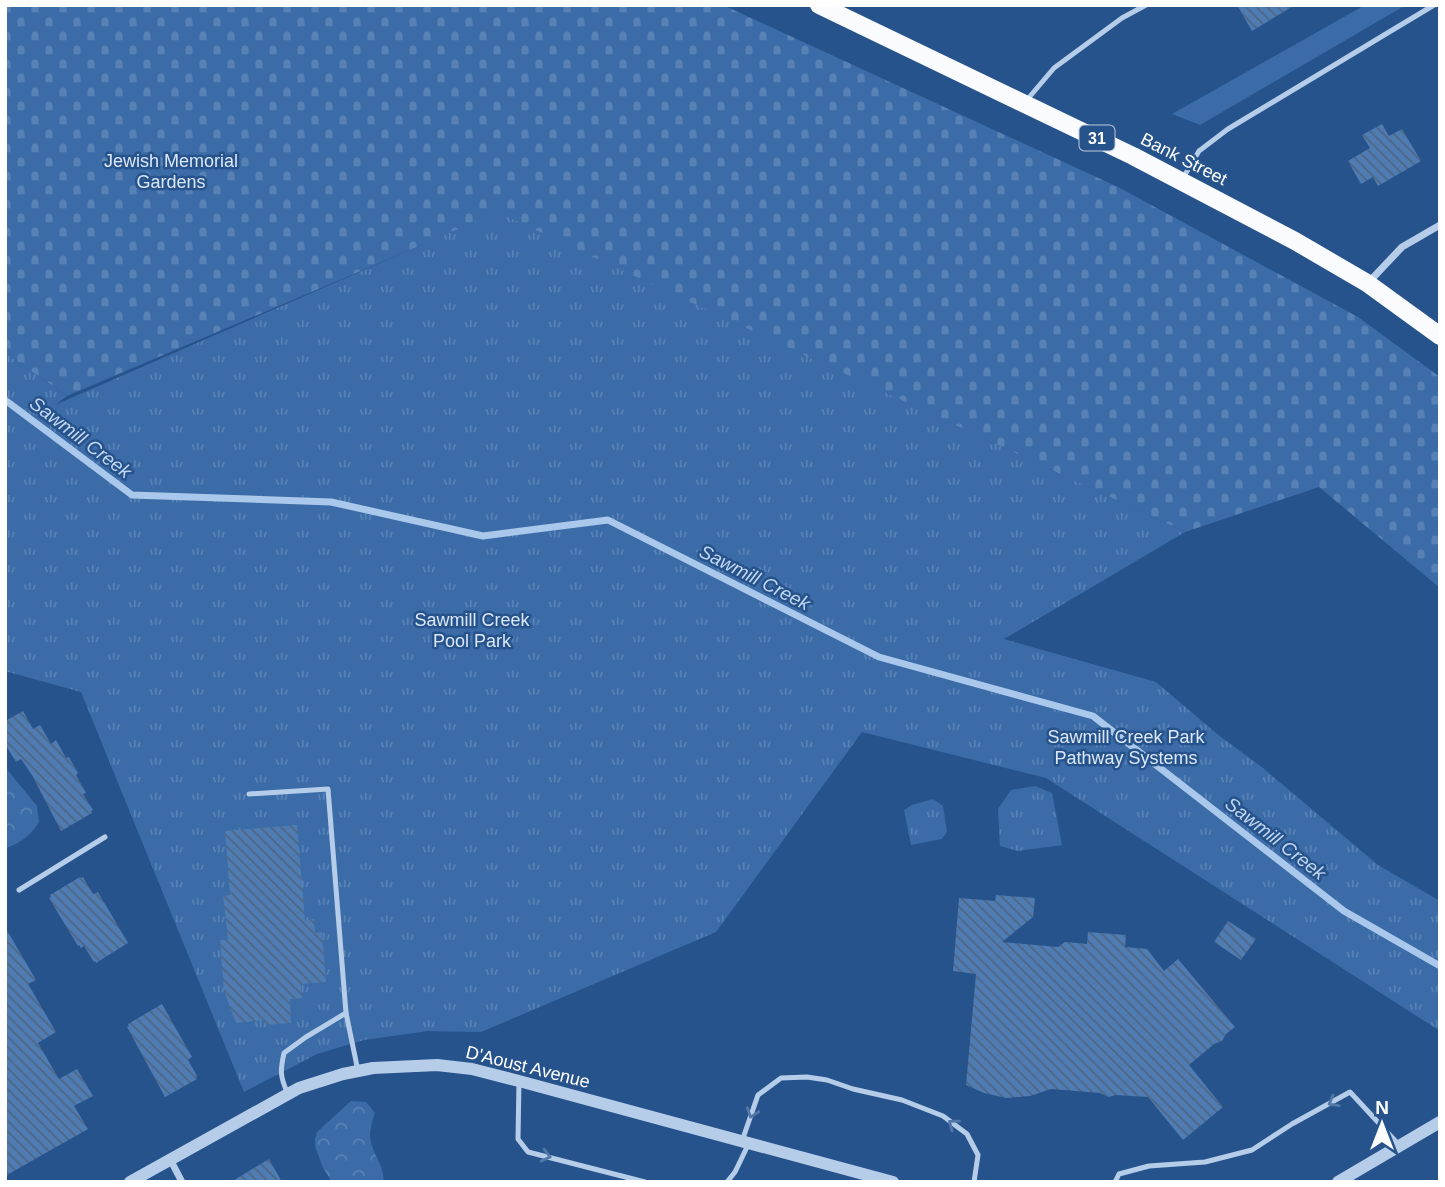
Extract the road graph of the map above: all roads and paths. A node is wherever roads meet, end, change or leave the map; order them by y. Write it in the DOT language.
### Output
graph roads {
  1 [pos="819,5"];
  2 [pos="1146,5"];
  3 [pos="1434,5"];
  4 [pos="1024,103"];
  5 [pos="1181,181"];
  6 [pos="1440,225"];
  7 [pos="1367,283"];
  8 [pos="1440,336"];
  9 [pos="249,794"];
  10 [pos="104,837"];
  11 [pos="19,890"];
  12 [pos="346,1013"];
  13 [pos="358,1071"];
  14 [pos="519,1081"];
  15 [pos="288,1094"];
  16 [pos="1440,1122"];
  17 [pos="746,1142"];
  18 [pos="1400,1146"];
  19 [pos="170,1159"];
  20 [pos="130,1182"];
  21 [pos="182,1182"];
  22 [pos="645,1182"];
  23 [pos="727,1182"];
  24 [pos="893,1182"];
  25 [pos="974,1182"];
  26 [pos="1115,1182"];
  27 [pos="1338,1182"];
  1 -- 4 [label="main road, Bank Street / 31"];
  2 -- 4 [label="lane"];
  3 -- 5 [label="lane"];
  4 -- 5 [label="main road, Bank Street / 31"];
  5 -- 7 [label="main road, Bank Street / 31"];
  6 -- 7 [label="street"];
  7 -- 8 [label="main road, Bank Street / 31"];
  9 -- 12 [label="lane"];
  10 -- 11 [label="lane"];
  12 -- 13 [label="lane"];
  12 -- 15 [label="lane"];
  13 -- 14 [label="street, D'Aoust Avenue"];
  13 -- 15 [label="street, D'Aoust Avenue"];
  14 -- 17 [label="street, D'Aoust Avenue"];
  14 -- 22 [label="lane, one-way"];
  15 -- 19 [label="street, D'Aoust Avenue"];
  16 -- 18 [label="street"];
  17 -- 23 [label="lane"];
  17 -- 24 [label="street, D'Aoust Avenue"];
  25 -- 17 [label="lane, one-way"];
  18 -- 26 [label="lane, one-way"];
  18 -- 27 [label="street"];
  19 -- 20 [label="street, D'Aoust Avenue"];
  19 -- 21 [label="street"];
}
